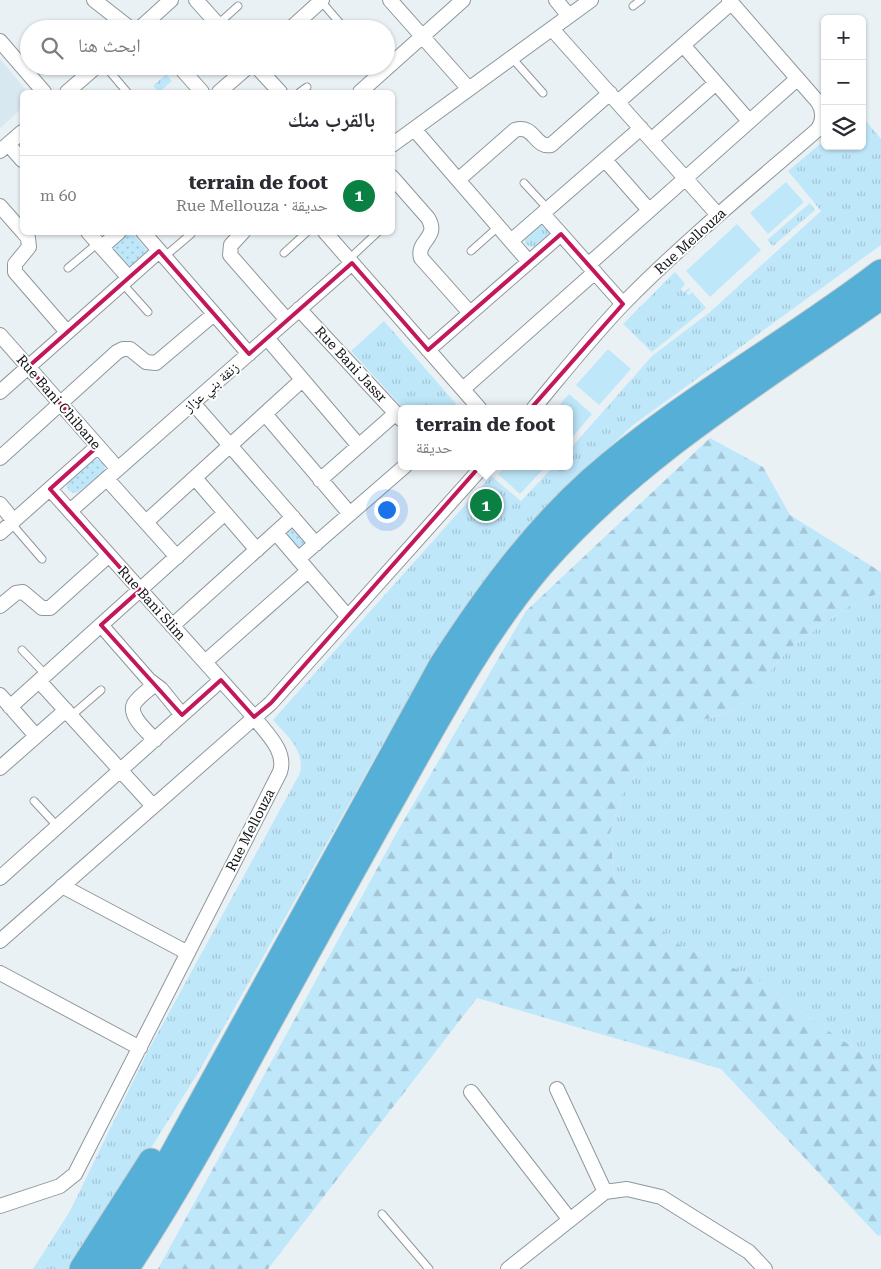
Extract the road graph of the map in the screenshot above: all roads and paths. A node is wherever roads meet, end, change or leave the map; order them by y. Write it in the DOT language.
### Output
graph roads {
  1 [pos="94,0"];
  2 [pos="171,0"];
  3 [pos="196,0"];
  4 [pos="321,0"];
  5 [pos="390,0"];
  6 [pos="463,0"];
  7 [pos="556,0"];
  8 [pos="591,0"];
  9 [pos="641,0"];
  10 [pos="730,1"];
  11 [pos="238,6"];
  12 [pos="633,6"];
  13 [pos="569,16"];
  14 [pos="127,20"];
  15 [pos="149,20"];
  16 [pos="214,20"];
  17 [pos="225,20"];
  18 [pos="300,20"];
  19 [pos="338,20"];
  20 [pos="552,29"];
  21 [pos="423,36"];
  22 [pos="0,41"];
  23 [pos="683,45"];
  24 [pos="512,58"];
  25 [pos="395,61"];
  26 [pos="20,64"];
  27 [pos="29,75"];
  28 [pos="87,75"];
  29 [pos="113,75"];
  30 [pos="187,75"];
  31 [pos="238,75"];
  32 [pos="264,75"];
  33 [pos="379,75"];
  34 [pos="797,79"];
  35 [pos="716,83"];
  36 [pos="307,87"];
  37 [pos="469,89"];
  38 [pos="42,90"];
  39 [pos="69,90"];
  40 [pos="126,90"];
  41 [pos="200,90"];
  42 [pos="221,90"];
  43 [pos="278,90"];
  44 [pos="303,90"];
  45 [pos="362,90"];
  46 [pos="543,94"];
  47 [pos="614,98"];
  48 [pos="749,121"];
  49 [pos="641,128"];
  50 [pos="414,130"];
  51 [pos="20,134"];
  52 [pos="651,140"];
  53 [pos="395,143"];
  54 [pos="4,148"];
  55 [pos="20,159"];
  56 [pos="605,160"];
  57 [pos="685,177"];
  58 [pos="395,180"];
  59 [pos="458,180"];
  60 [pos="524,182"];
  61 [pos="0,206"];
  62 [pos="649,210"];
  63 [pos="545,212"];
  64 [pos="718,215"];
  65 [pos="498,227"];
  66 [pos="20,229"];
  67 [pos="560,234"];
  68 [pos="26,235"];
  69 [pos="111,235"];
  70 [pos="146,235"];
  71 [pos="190,235"];
  72 [pos="240,235"];
  73 [pos="304,235"];
  74 [pos="328,235"];
  75 [pos="375,235"];
  76 [pos="96,241"];
  77 [pos="511,242"];
  78 [pos="471,251"];
  79 [pos="284,253"];
  80 [pos="162,254"];
  81 [pos="350,261"];
  82 [pos="529,262"];
  83 [pos="68,268"];
  84 [pos="591,268"];
  85 [pos="881,272"];
  86 [pos="126,280"];
  87 [pos="881,297"];
  88 [pos="624,304"];
  89 [pos="299,309"];
  90 [pos="148,312"];
  91 [pos="470,313"];
  92 [pos="214,314"];
  93 [pos="286,320"];
  94 [pos="67,332"];
  95 [pos="0,335"];
  96 [pos="267,338"];
  97 [pos="428,350"];
  98 [pos="248,354"];
  99 [pos="28,367"];
  100 [pos="302,380"];
  101 [pos="463,389"];
  102 [pos="0,392"];
  103 [pos="60,403"];
  104 [pos="193,403"];
  105 [pos="474,405"];
  106 [pos="536,405"];
  107 [pos="265,414"];
  108 [pos="398,415"];
  109 [pos="398,417"];
  110 [pos="98,446"];
  111 [pos="230,446"];
  112 [pos="358,446"];
  113 [pos="0,458"];
  114 [pos="118,469"];
  115 [pos="400,470"];
  116 [pos="479,470"];
  117 [pos="195,478"];
  118 [pos="107,479"];
  119 [pos="320,480"];
  120 [pos="50,489"];
  121 [pos="0,504"];
  122 [pos="70,511"];
  123 [pos="225,514"];
  124 [pos="350,514"];
  125 [pos="293,518"];
  126 [pos="13,522"];
  127 [pos="146,522"];
  128 [pos="0,533"];
  129 [pos="276,533"];
  130 [pos="316,544"];
  131 [pos="257,550"];
  132 [pos="110,555"];
  133 [pos="177,557"];
  134 [pos="42,559"];
  135 [pos="298,559"];
  136 [pos="308,571"];
  137 [pos="140,590"];
  138 [pos="0,606"];
  139 [pos="348,617"];
  140 [pos="101,625"];
  141 [pos="172,626"];
  142 [pos="22,650"];
  143 [pos="205,662"];
  144 [pos="42,678"];
  145 [pos="221,680"];
  146 [pos="154,685"];
  147 [pos="101,690"];
  148 [pos="4,702"];
  149 [pos="69,713"];
  150 [pos="182,715"];
  151 [pos="254,717"];
  152 [pos="36,736"];
  153 [pos="155,740"];
  154 [pos="0,768"];
  155 [pos="121,771"];
  156 [pos="34,801"];
  157 [pos="153,806"];
  158 [pos="58,827"];
  159 [pos="0,878"];
  160 [pos="62,886"];
  161 [pos="0,941"];
  162 [pos="188,953"];
  163 [pos="0,973"];
  164 [pos="263,990"];
  165 [pos="140,1048"];
  166 [pos="557,1089"];
  167 [pos="471,1092"];
  168 [pos="605,1192"];
  169 [pos="0,1202"];
  170 [pos="382,1214"];
  171 [pos="570,1220"];
  172 [pos="128,1268"];
  173 [pos="82,1269"];
  174 [pos="105,1269"];
  175 [pos="429,1269"];
  176 [pos="508,1269"];
  177 [pos="765,1269"];
  1 -- 14 [label="street"];
  2 -- 15 [label="street"];
  3 -- 16 [label="street"];
  4 -- 18 [label="street"];
  4 -- 19 [label="lane"];
  5 -- 21 [label="street"];
  6 -- 21 [label="street"];
  7 -- 13 [label="street"];
  8 -- 13 [label="street"];
  9 -- 12 [label="lane"];
  10 -- 23 [label="street"];
  10 -- 34 [label="street, Rue Mellouza"];
  11 -- 17 [label="lane"];
  13 -- 20 [label="street"];
  20 -- 24 [label="street"];
  20 -- 47 [label="street"];
  21 -- 25 [label="street"];
  21 -- 37 [label="street"];
  22 -- 26 [label="street"];
  23 -- 35 [label="street"];
  23 -- 47 [label="street"];
  24 -- 37 [label="street"];
  24 -- 46 [label="lane"];
  27 -- 38 [label="street"];
  28 -- 39 [label="street"];
  29 -- 40 [label="lane"];
  30 -- 41 [label="street"];
  31 -- 42 [label="street"];
  32 -- 43 [label="street"];
  33 -- 45 [label="street"];
  34 -- 48 [label="street"];
  34 -- 64 [label="street, Rue Mellouza"];
  35 -- 48 [label="street"];
  35 -- 52 [label="street"];
  36 -- 44 [label="lane"];
  37 -- 50 [label="street"];
  47 -- 49 [label="street"];
  47 -- 59 [label="street"];
  48 -- 57 [label="street"];
  49 -- 52 [label="street"];
  49 -- 56 [label="street"];
  50 -- 53 [label="street"];
  50 -- 59 [label="street"];
  51 -- 54 [label="street"];
  52 -- 57 [label="street"];
  54 -- 55 [label="street"];
  56 -- 62 [label="street"];
  56 -- 63 [label="street"];
  57 -- 62 [label="street"];
  57 -- 64 [label="street"];
  58 -- 91 [label="street"];
  59 -- 65 [label="street"];
  60 -- 63 [label="lane"];
  61 -- 66 [label="street"];
  62 -- 84 [label="street"];
  63 -- 67 [label="street"];
  63 -- 77 [label="street"];
  64 -- 88 [label="street, Rue Mellouza"];
  65 -- 77 [label="street"];
  65 -- 78 [label="lane"];
  67 -- 82 [label="street"];
  67 -- 84 [label="street"];
  68 -- 94 [label="street"];
  69 -- 76 [label="street"];
  70 -- 80 [label="street"];
  71 -- 80 [label="lane"];
  72 -- 93 [label="street"];
  73 -- 79 [label="lane"];
  74 -- 81 [label="street"];
  75 -- 81 [label="lane"];
  76 -- 83 [label="lane"];
  76 -- 86 [label="street"];
  77 -- 82 [label="street"];
  80 -- 86 [label="street"];
  80 -- 92 [label="street"];
  81 -- 89 [label="street, زنقة بني عزاز"];
  81 -- 97 [label="street"];
  82 -- 91 [label="street"];
  84 -- 88 [label="street"];
  84 -- 101 [label="street"];
  85 -- 164 [label="highway"];
  86 -- 90 [label="lane"];
  86 -- 94 [label="street"];
  87 -- 172 [label="highway"];
  88 -- 106 [label="street, Rue Mellouza"];
  89 -- 93 [label="street, زنقة بني عزاز"];
  89 -- 108 [label="street, Rue Bani Jassr"];
  91 -- 97 [label="street"];
  92 -- 98 [label="street"];
  92 -- 103 [label="street"];
  93 -- 96 [label="street, زنقة بني عزاز"];
  94 -- 99 [label="street"];
  95 -- 99 [label="street, Rue Bani Chibane"];
  96 -- 98 [label="street, زنقة بني عزاز"];
  96 -- 100 [label="street"];
  97 -- 101 [label="street"];
  98 -- 104 [label="street, زنقة بني عزاز"];
  99 -- 102 [label="street"];
  99 -- 103 [label="street, Rue Bani Chibane"];
  100 -- 107 [label="street"];
  100 -- 112 [label="street"];
  101 -- 105 [label="street"];
  103 -- 110 [label="street, Rue Bani Chibane"];
  103 -- 113 [label="street"];
  104 -- 111 [label="street"];
  104 -- 114 [label="street, زنقة بني عزاز"];
  107 -- 111 [label="street"];
  107 -- 119 [label="street"];
  109 -- 112 [label="street"];
  110 -- 114 [label="street, Rue Bani Chibane"];
  110 -- 120 [label="street"];
  111 -- 117 [label="street"];
  111 -- 125 [label="street"];
  112 -- 119 [label="street"];
  114 -- 118 [label="street, زنقة بني عزاز"];
  115 -- 124 [label="street"];
  116 -- 139 [label="street"];
  117 -- 123 [label="street"];
  117 -- 127 [label="street"];
  118 -- 122 [label="street, زنقة بني عزاز"];
  118 -- 127 [label="street"];
  119 -- 124 [label="street"];
  120 -- 122 [label="street, Rue Bani Slim"];
  120 -- 126 [label="street"];
  121 -- 126 [label="street"];
  122 -- 132 [label="street, Rue Bani Slim"];
  123 -- 131 [label="street"];
  123 -- 133 [label="street"];
  124 -- 130 [label="street"];
  125 -- 129 [label="street"];
  125 -- 130 [label="street"];
  126 -- 128 [label="street"];
  126 -- 134 [label="lane"];
  127 -- 133 [label="street"];
  129 -- 131 [label="street"];
  129 -- 135 [label="street"];
  130 -- 135 [label="street"];
  131 -- 141 [label="street"];
  132 -- 137 [label="street, Rue Bani Slim"];
  132 -- 138 [label="street"];
  133 -- 137 [label="street"];
  135 -- 136 [label="street"];
  136 -- 139 [label="street"];
  136 -- 143 [label="street"];
  137 -- 140 [label="street"];
  137 -- 141 [label="street, Rue Bani Slim"];
  139 -- 151 [label="street"];
  140 -- 144 [label="street"];
  140 -- 146 [label="street"];
  141 -- 143 [label="street, Rue Bani Slim"];
  142 -- 144 [label="lane"];
  143 -- 145 [label="street, Rue Bani Slim"];
  144 -- 148 [label="street"];
  144 -- 149 [label="street"];
  145 -- 150 [label="street"];
  145 -- 151 [label="street, Rue Bani Slim"];
  146 -- 150 [label="street"];
  146 -- 153 [label="street"];
  147 -- 149 [label="lane"];
  148 -- 152 [label="street"];
  149 -- 152 [label="street"];
  149 -- 155 [label="street"];
  150 -- 153 [label="street"];
  151 -- 157 [label="street"];
  151 -- 162 [label="street, Rue Mellouza"];
  152 -- 154 [label="street"];
  153 -- 155 [label="street"];
  155 -- 157 [label="street"];
  155 -- 158 [label="street"];
  156 -- 158 [label="lane"];
  157 -- 160 [label="street"];
  158 -- 159 [label="street"];
  160 -- 161 [label="street"];
  160 -- 162 [label="street"];
  162 -- 165 [label="street, Rue Mellouza"];
  163 -- 165 [label="street"];
  164 -- 173 [label="highway"];
  164 -- 174 [label="highway"];
  165 -- 169 [label="street, Rue Mellouza"];
  166 -- 168 [label="street"];
  167 -- 171 [label="street"];
  168 -- 171 [label="street"];
  168 -- 177 [label="street"];
  170 -- 175 [label="lane"];
  171 -- 176 [label="street"];
}
